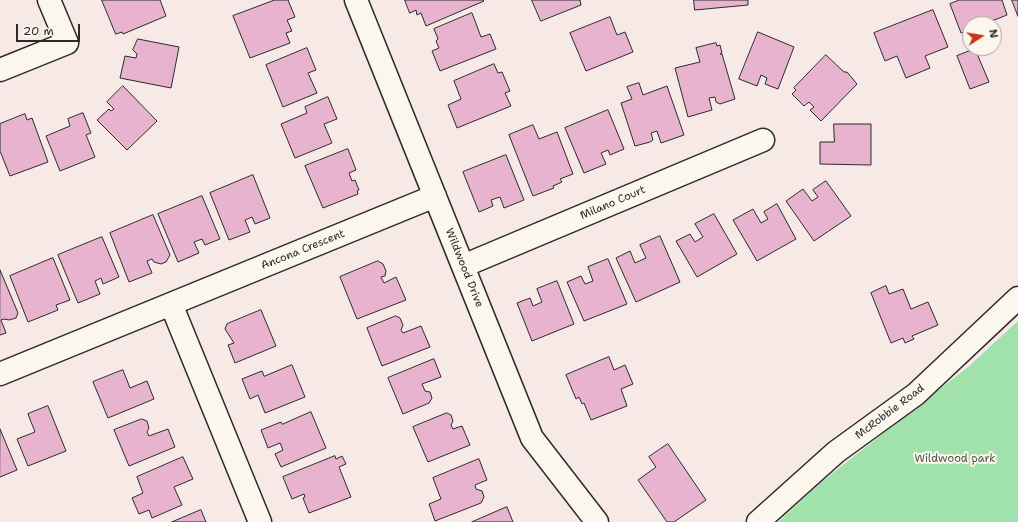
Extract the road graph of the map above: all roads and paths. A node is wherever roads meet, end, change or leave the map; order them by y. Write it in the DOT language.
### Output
graph roads {
  1 [pos="49,0"];
  2 [pos="356,0"];
  3 [pos="0,70"];
  4 [pos="763,140"];
  5 [pos="435,196"];
  6 [pos="463,266"];
  7 [pos="1018,298"];
  8 [pos="171,304"];
  9 [pos="0,374"];
  10 [pos="260,522"];
  11 [pos="597,522"];
  12 [pos="758,522"];
  1 -- 3 [label="street"];
  2 -- 5 [label="street, Wildwood Drive"];
  4 -- 6 [label="street, Milano Court"];
  5 -- 6 [label="street, Wildwood Drive"];
  5 -- 8 [label="street, Ancona Crescent"];
  6 -- 11 [label="street, Wildwood Drive"];
  7 -- 12 [label="street, McRobbie Road"];
  8 -- 9 [label="street, Ancona Crescent"];
  8 -- 10 [label="street"];
}
